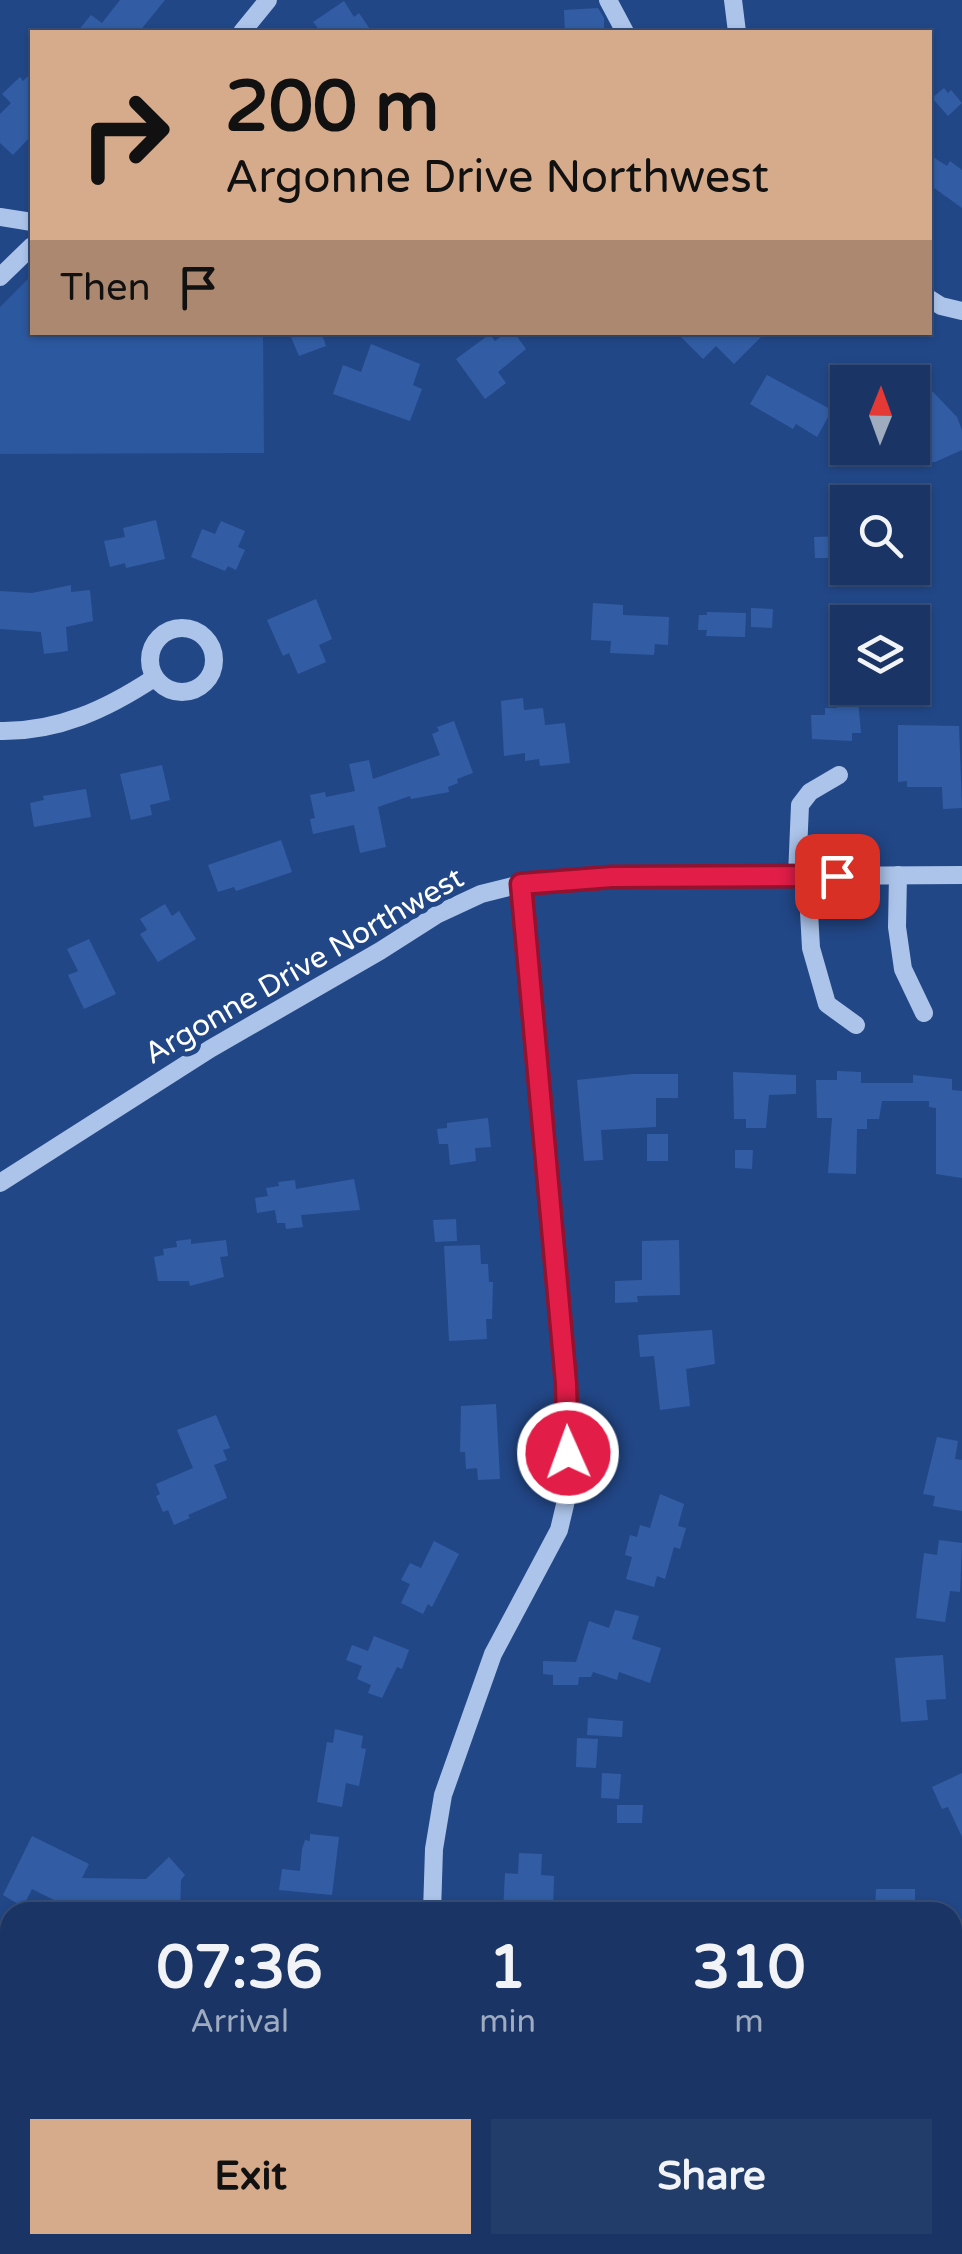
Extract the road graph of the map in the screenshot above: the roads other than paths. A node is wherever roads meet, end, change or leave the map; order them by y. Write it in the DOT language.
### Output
graph roads {
  1 [pos="268,0"];
  2 [pos="608,0"];
  3 [pos="733,0"];
  4 [pos="244,30"];
  5 [pos="624,30"];
  6 [pos="737,30"];
  7 [pos="0,217"];
  8 [pos="30,222"];
  9 [pos="30,248"];
  10 [pos="0,277"];
  11 [pos="936,302"];
  12 [pos="962,311"];
  13 [pos="962,320"];
  14 [pos="154,678"];
  15 [pos="0,731"];
  16 [pos="840,776"];
  17 [pos="898,875"];
  18 [pos="962,875"];
  19 [pos="802,876"];
  20 [pos="521,884"];
  21 [pos="924,1013"];
  22 [pos="856,1025"];
  23 [pos="0,1183"];
  24 [pos="432,1902"];
  1 -- 4 [label="street"];
  2 -- 5 [label="street"];
  3 -- 6 [label="street"];
  7 -- 8 [label="street"];
  9 -- 10 [label="street"];
  11 -- 12 [label="street"];
  11 -- 13 [label="street"];
  14 -- 15 [label="street"];
  16 -- 19 [label="street"];
  17 -- 18 [label="street, Argonne Drive Northwest"];
  17 -- 19 [label="street, Argonne Drive Northwest"];
  17 -- 21 [label="street"];
  19 -- 20 [label="street, Argonne Drive Northwest"];
  19 -- 22 [label="street"];
  20 -- 23 [label="street, Argonne Drive Northwest"];
  20 -- 24 [label="street"];
}
